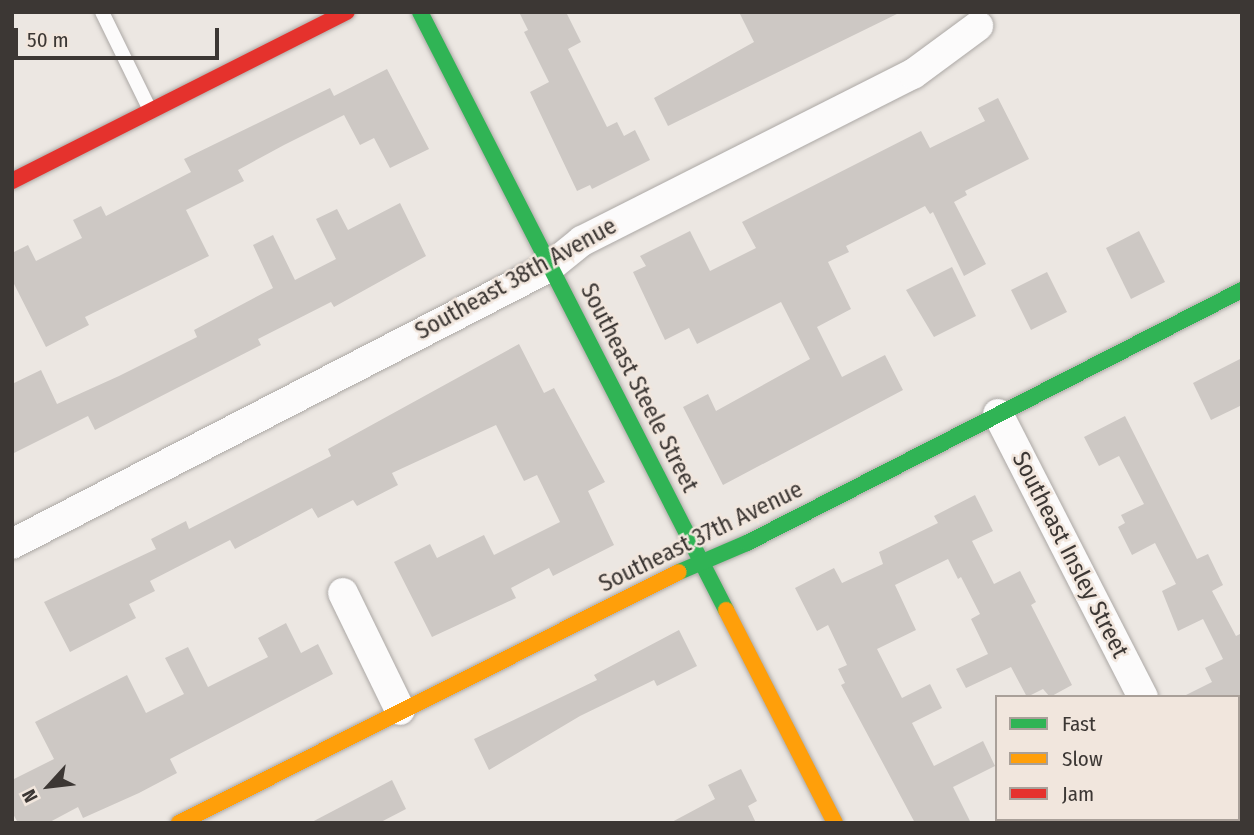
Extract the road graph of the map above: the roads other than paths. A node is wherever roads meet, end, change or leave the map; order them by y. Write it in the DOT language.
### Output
graph roads {
  1 [pos="102,12"];
  2 [pos="347,12"];
  3 [pos="420,12"];
  4 [pos="978,26"];
  5 [pos="151,111"];
  6 [pos="12,181"];
  7 [pos="551,266"];
  8 [pos="1242,290"];
  9 [pos="998,414"];
  10 [pos="12,544"];
  11 [pos="701,561"];
  12 [pos="343,593"];
  13 [pos="1142,695"];
  14 [pos="400,710"];
  15 [pos="179,823"];
  16 [pos="835,823"];
  1 -- 5 [label="lane"];
  2 -- 5 [label="street"];
  3 -- 7 [label="street, Southeast Steele Street"];
  4 -- 7 [label="street, Southeast 38th Avenue"];
  5 -- 6 [label="street"];
  7 -- 10 [label="street, Southeast 38th Avenue"];
  7 -- 11 [label="street, Southeast Steele Street"];
  8 -- 9 [label="street, Southeast 37th Avenue"];
  9 -- 11 [label="street, Southeast 37th Avenue"];
  9 -- 13 [label="street, Southeast Insley Street"];
  11 -- 14 [label="street, Southeast 37th Avenue"];
  11 -- 16 [label="street, Southeast Steele Street"];
  12 -- 14 [label="street"];
  14 -- 15 [label="street, Southeast 37th Avenue"];
}
